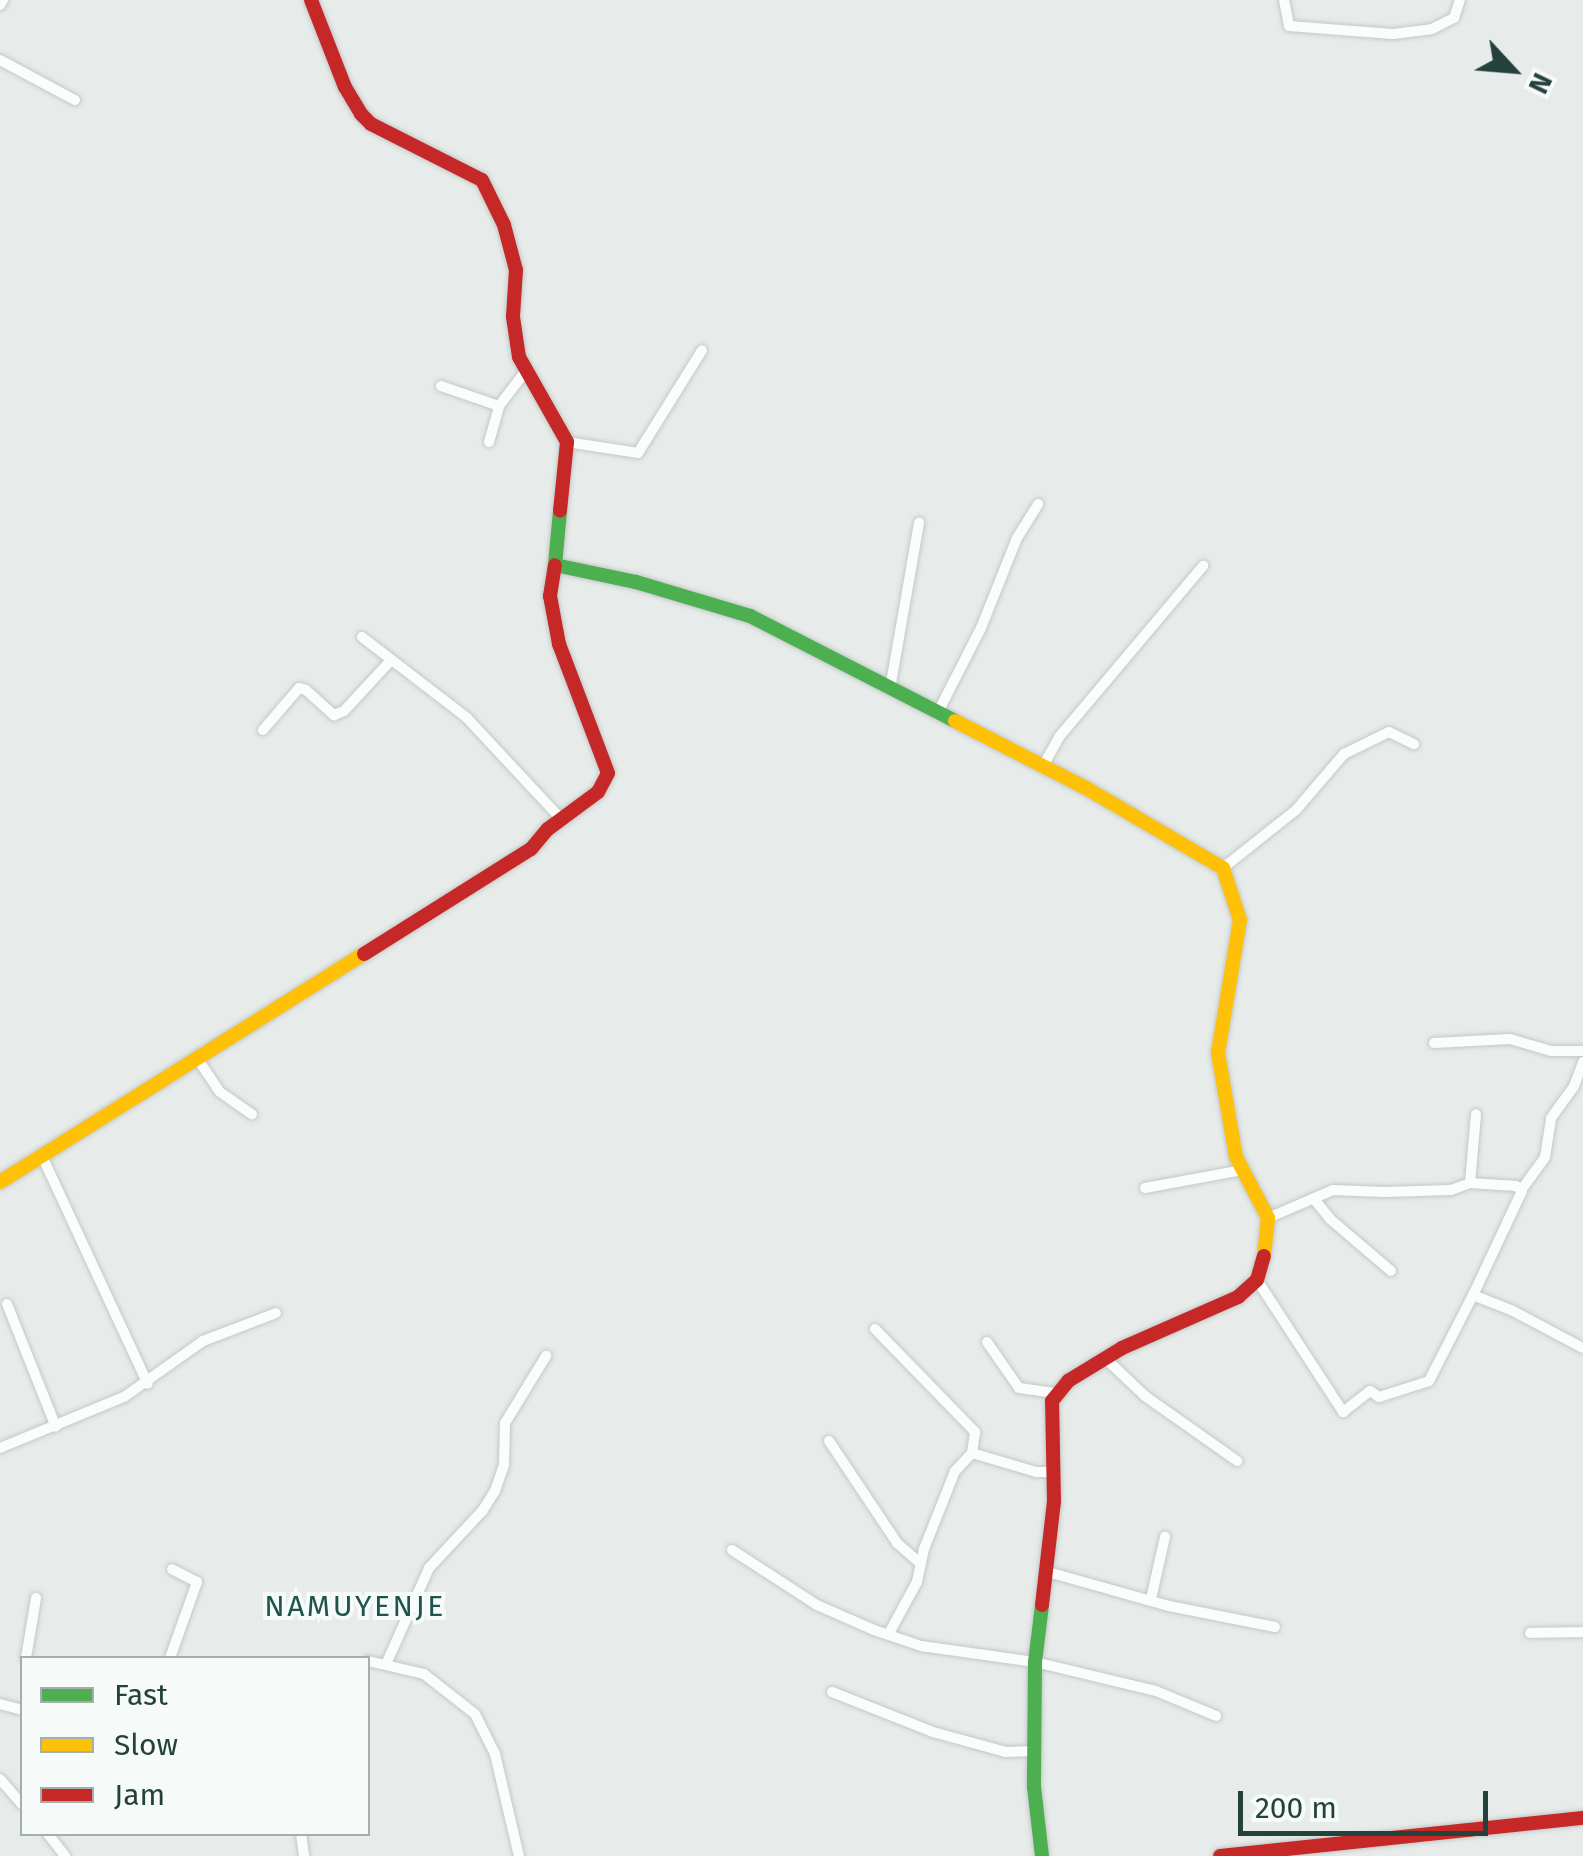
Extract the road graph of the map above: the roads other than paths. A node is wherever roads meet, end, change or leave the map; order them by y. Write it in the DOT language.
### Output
graph roads {
  1 [pos="311,0"];
  2 [pos="1284,0"];
  3 [pos="1460,0"];
  4 [pos="0,60"];
  5 [pos="75,100"];
  6 [pos="702,350"];
  7 [pos="526,372"];
  8 [pos="441,386"];
  9 [pos="498,406"];
  10 [pos="490,442"];
  11 [pos="567,442"];
  12 [pos="1038,504"];
  13 [pos="919,524"];
  14 [pos="555,565"];
  15 [pos="1203,566"];
  16 [pos="362,638"];
  17 [pos="391,660"];
  18 [pos="890,690"];
  19 [pos="938,714"];
  20 [pos="263,730"];
  21 [pos="1414,744"];
  22 [pos="1042,768"];
  23 [pos="562,820"];
  24 [pos="1223,868"];
  25 [pos="1434,1043"];
  26 [pos="1583,1051"];
  27 [pos="199,1061"];
  28 [pos="1583,1062"];
  29 [pos="252,1114"];
  30 [pos="1476,1114"];
  31 [pos="42,1156"];
  32 [pos="1243,1170"];
  33 [pos="0,1182"];
  34 [pos="1470,1183"];
  35 [pos="1145,1188"];
  36 [pos="1522,1190"];
  37 [pos="1314,1199"];
  38 [pos="1268,1218"];
  39 [pos="1392,1272"];
  40 [pos="1257,1280"];
  41 [pos="1473,1295"];
  42 [pos="7,1304"];
  43 [pos="276,1313"];
  44 [pos="875,1329"];
  45 [pos="987,1342"];
  46 [pos="1583,1348"];
  47 [pos="546,1356"];
  48 [pos="1106,1358"];
  49 [pos="148,1384"];
  50 [pos="1055,1394"];
  51 [pos="56,1427"];
  52 [pos="828,1441"];
  53 [pos="0,1448"];
  54 [pos="972,1452"];
  55 [pos="1237,1461"];
  56 [pos="1054,1472"];
  57 [pos="1165,1537"];
  58 [pos="732,1550"];
  59 [pos="920,1563"];
  60 [pos="172,1570"];
  61 [pos="1048,1572"];
  62 [pos="36,1598"];
  63 [pos="1152,1599"];
  64 [pos="1275,1627"];
  65 [pos="1583,1632"];
  66 [pos="1530,1633"];
  67 [pos="888,1635"];
  68 [pos="26,1656"];
  69 [pos="171,1656"];
  70 [pos="370,1661"];
  71 [pos="386,1662"];
  72 [pos="1035,1662"];
  73 [pos="832,1692"];
  74 [pos="1216,1716"];
  75 [pos="1035,1752"];
  76 [pos="0,1779"];
  77 [pos="20,1802"];
  78 [pos="1583,1818"];
  79 [pos="50,1836"];
  80 [pos="1274,1853"];
  81 [pos="65,1856"];
  82 [pos="519,1856"];
  83 [pos="1042,1856"];
  84 [pos="1220,1856"];
  1 -- 7 [label="street"];
  2 -- 3 [label="street"];
  4 -- 5 [label="street"];
  6 -- 11 [label="street"];
  7 -- 9 [label="street"];
  7 -- 11 [label="street"];
  8 -- 9 [label="street"];
  9 -- 10 [label="street"];
  11 -- 14 [label="street"];
  12 -- 19 [label="street"];
  13 -- 18 [label="street"];
  14 -- 18 [label="street"];
  14 -- 23 [label="street"];
  15 -- 22 [label="street"];
  16 -- 17 [label="street"];
  17 -- 20 [label="street"];
  17 -- 23 [label="street"];
  18 -- 19 [label="street"];
  19 -- 22 [label="street"];
  21 -- 24 [label="street"];
  22 -- 24 [label="street"];
  23 -- 27 [label="street"];
  24 -- 32 [label="street"];
  25 -- 26 [label="street"];
  27 -- 29 [label="street"];
  27 -- 31 [label="street"];
  28 -- 36 [label="street"];
  30 -- 34 [label="street"];
  31 -- 33 [label="street"];
  31 -- 49 [label="street"];
  32 -- 35 [label="street"];
  32 -- 38 [label="street"];
  34 -- 36 [label="street"];
  34 -- 37 [label="street"];
  36 -- 41 [label="street"];
  37 -- 38 [label="street"];
  37 -- 39 [label="street"];
  38 -- 40 [label="street"];
  40 -- 41 [label="street"];
  40 -- 48 [label="street"];
  41 -- 46 [label="street"];
  42 -- 51 [label="street"];
  43 -- 49 [label="street"];
  44 -- 54 [label="street"];
  45 -- 50 [label="street"];
  47 -- 71 [label="street"];
  48 -- 50 [label="street"];
  48 -- 55 [label="street"];
  49 -- 51 [label="street"];
  50 -- 56 [label="street"];
  51 -- 53 [label="street"];
  52 -- 59 [label="street"];
  54 -- 56 [label="street"];
  54 -- 59 [label="street"];
  56 -- 61 [label="street"];
  57 -- 63 [label="street"];
  58 -- 67 [label="street"];
  59 -- 67 [label="street"];
  60 -- 69 [label="street"];
  61 -- 63 [label="street"];
  61 -- 72 [label="street"];
  62 -- 68 [label="street"];
  63 -- 64 [label="street"];
  65 -- 66 [label="street"];
  67 -- 72 [label="street"];
  70 -- 71 [label="street"];
  71 -- 82 [label="street"];
  72 -- 74 [label="street"];
  72 -- 75 [label="street"];
  73 -- 75 [label="street"];
  75 -- 83 [label="street"];
  76 -- 77 [label="street"];
  78 -- 80 [label="street"];
  79 -- 81 [label="street"];
  80 -- 84 [label="street"];
}
